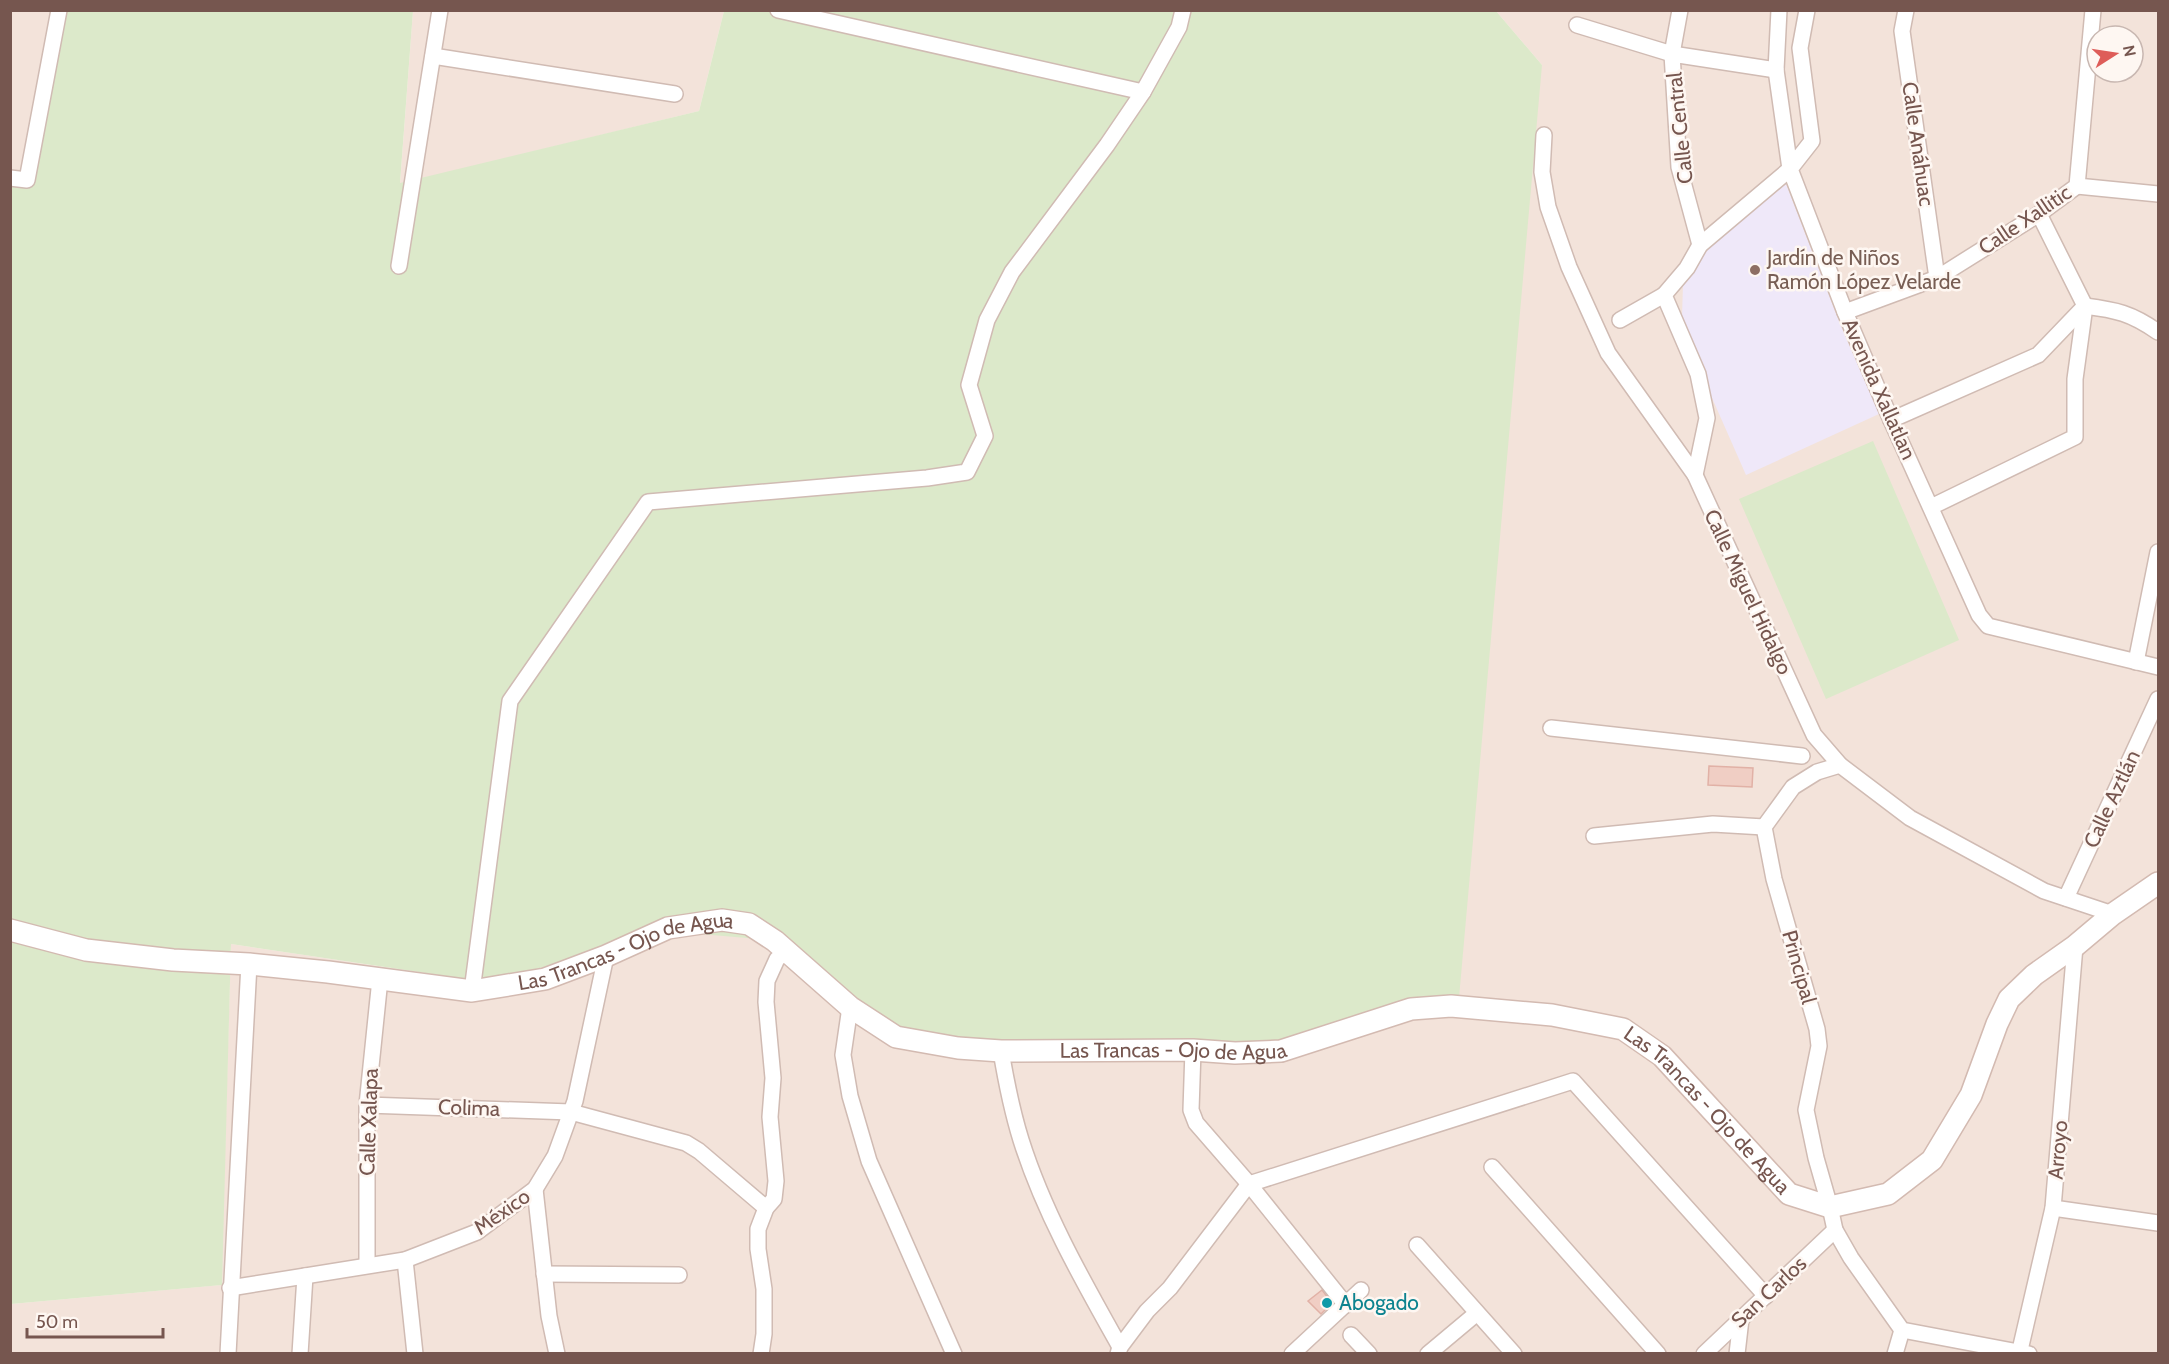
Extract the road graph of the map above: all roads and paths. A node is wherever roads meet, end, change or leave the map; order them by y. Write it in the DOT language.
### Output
graph roads {
  1 [pos="59,10"];
  2 [pos="440,10"];
  3 [pos="778,10"];
  4 [pos="1183,10"];
  5 [pos="1680,10"];
  6 [pos="1779,10"];
  7 [pos="1807,10"];
  8 [pos="1906,10"];
  9 [pos="2093,10"];
  10 [pos="1577,25"];
  11 [pos="1778,39"];
  12 [pos="1800,48"];
  13 [pos="1672,54"];
  14 [pos="434,56"];
  15 [pos="1776,70"];
  16 [pos="1143,92"];
  17 [pos="675,94"];
  18 [pos="1544,135"];
  19 [pos="1790,169"];
  20 [pos="10,178"];
  21 [pos="2077,186"];
  22 [pos="2158,194"];
  23 [pos="2039,214"];
  24 [pos="1700,245"];
  25 [pos="399,266"];
  26 [pos="1937,278"];
  27 [pos="1664,295"];
  28 [pos="2085,306"];
  29 [pos="1845,312"];
  30 [pos="1620,320"];
  31 [pos="2158,332"];
  32 [pos="1891,420"];
  33 [pos="1695,475"];
  34 [pos="1931,507"];
  35 [pos="2158,552"];
  36 [pos="2136,662"];
  37 [pos="2158,667"];
  38 [pos="2158,699"];
  39 [pos="1551,728"];
  40 [pos="1814,735"];
  41 [pos="1802,756"];
  42 [pos="1840,765"];
  43 [pos="1793,787"];
  44 [pos="1764,827"];
  45 [pos="1594,836"];
  46 [pos="2158,883"];
  47 [pos="2066,898"];
  48 [pos="2113,914"];
  49 [pos="10,930"];
  50 [pos="2075,946"];
  51 [pos="787,951"];
  52 [pos="606,956"];
  53 [pos="249,964"];
  54 [pos="380,979"];
  55 [pos="472,991"];
  56 [pos="850,1007"];
  57 [pos="1193,1050"];
  58 [pos="1001,1051"];
  59 [pos="367,1105"];
  60 [pos="571,1112"];
  61 [pos="1492,1167"];
  62 [pos="1250,1184"];
  63 [pos="535,1189"];
  64 [pos="1830,1207"];
  65 [pos="766,1208"];
  66 [pos="2053,1208"];
  67 [pos="2158,1223"];
  68 [pos="1835,1230"];
  69 [pos="1417,1245"];
  70 [pos="405,1260"];
  71 [pos="367,1265"];
  72 [pos="544,1275"];
  73 [pos="679,1275"];
  74 [pos="305,1276"];
  75 [pos="230,1288"];
  76 [pos="1361,1290"];
  77 [pos="1766,1296"];
  78 [pos="1346,1305"];
  79 [pos="1477,1313"];
  80 [pos="1741,1319"];
  81 [pos="1902,1330"];
  82 [pos="1351,1335"];
  83 [pos="1119,1350"];
  84 [pos="2024,1352"];
  85 [pos="228,1353"];
  86 [pos="300,1353"];
  87 [pos="415,1353"];
  88 [pos="557,1353"];
  89 [pos="761,1353"];
  90 [pos="954,1353"];
  91 [pos="1292,1353"];
  92 [pos="1369,1353"];
  93 [pos="1428,1353"];
  94 [pos="1514,1353"];
  95 [pos="1658,1353"];
  96 [pos="1704,1353"];
  97 [pos="1737,1353"];
  98 [pos="1895,1353"];
  1 -- 20 [label="street"];
  2 -- 14 [label="street"];
  3 -- 16 [label="street"];
  4 -- 16 [label="street"];
  5 -- 13 [label="street, Calle Central"];
  6 -- 11 [label="street, Avenida Xallatlan"];
  7 -- 12 [label="street"];
  8 -- 26 [label="street, Calle Anáhuac"];
  9 -- 21 [label="street, Calle Xallitic"];
  10 -- 13 [label="street"];
  11 -- 12 [label="street"];
  11 -- 15 [label="street, Avenida Xallatlan"];
  12 -- 19 [label="street"];
  13 -- 15 [label="street"];
  13 -- 24 [label="street, Calle Central"];
  14 -- 17 [label="street"];
  14 -- 25 [label="street"];
  15 -- 19 [label="street, Avenida Xallatlan"];
  16 -- 55 [label="street"];
  18 -- 33 [label="street, Calle Miguel Hidalgo"];
  19 -- 24 [label="street"];
  19 -- 29 [label="street, Avenida Xallatlan"];
  21 -- 22 [label="street"];
  21 -- 23 [label="street, Calle Xallitic"];
  23 -- 26 [label="street, Calle Xallitic"];
  23 -- 28 [label="street"];
  24 -- 27 [label="street"];
  26 -- 29 [label="street, Calle Xallitic"];
  27 -- 30 [label="street"];
  27 -- 33 [label="street"];
  28 -- 31 [label="street"];
  28 -- 32 [label="street"];
  28 -- 34 [label="street"];
  29 -- 32 [label="street, Avenida Xallatlan"];
  32 -- 34 [label="street, Avenida Xallatlan"];
  33 -- 40 [label="street, Calle Miguel Hidalgo"];
  34 -- 36 [label="street, Avenida Xallatlan"];
  35 -- 36 [label="street"];
  36 -- 37 [label="street"];
  38 -- 47 [label="street, Calle Aztlán"];
  39 -- 41 [label="street"];
  40 -- 41 [label="street"];
  40 -- 42 [label="street, Calle Miguel Hidalgo"];
  41 -- 43 [label="street"];
  42 -- 43 [label="street"];
  42 -- 47 [label="street, Calle Miguel Hidalgo"];
  43 -- 44 [label="street"];
  44 -- 45 [label="street"];
  44 -- 64 [label="street, Principal"];
  46 -- 48 [label="street"];
  47 -- 48 [label="street, Calle Miguel Hidalgo"];
  48 -- 50 [label="street"];
  49 -- 53 [label="street, Las Trancas - Ojo de Agua"];
  50 -- 64 [label="street"];
  50 -- 66 [label="street, Arroyo"];
  51 -- 52 [label="street, Las Trancas - Ojo de Agua"];
  51 -- 56 [label="street, Las Trancas - Ojo de Agua"];
  51 -- 65 [label="street"];
  52 -- 55 [label="street, Las Trancas - Ojo de Agua"];
  52 -- 60 [label="street, México"];
  53 -- 54 [label="street, Las Trancas - Ojo de Agua"];
  53 -- 75 [label="street"];
  54 -- 55 [label="street, Las Trancas - Ojo de Agua"];
  54 -- 59 [label="street, Calle Xalapa"];
  56 -- 58 [label="street, Las Trancas - Ojo de Agua"];
  56 -- 90 [label="street"];
  57 -- 58 [label="street, Las Trancas - Ojo de Agua"];
  57 -- 62 [label="street"];
  57 -- 64 [label="street, Las Trancas - Ojo de Agua"];
  58 -- 83 [label="street"];
  59 -- 60 [label="street, Colima"];
  59 -- 71 [label="street, Calle Xalapa"];
  60 -- 63 [label="street, México"];
  60 -- 65 [label="street, Colima"];
  61 -- 95 [label="street"];
  62 -- 77 [label="street"];
  62 -- 78 [label="street"];
  62 -- 83 [label="street"];
  63 -- 70 [label="street, México"];
  63 -- 72 [label="street"];
  64 -- 68 [label="street, Principal"];
  65 -- 89 [label="street"];
  66 -- 67 [label="street"];
  66 -- 84 [label="street, Arroyo"];
  68 -- 77 [label="street, San Carlos"];
  68 -- 81 [label="street, Principal"];
  69 -- 79 [label="street"];
  70 -- 71 [label="street, México"];
  70 -- 87 [label="street"];
  71 -- 74 [label="street, México"];
  72 -- 73 [label="street"];
  72 -- 88 [label="street"];
  74 -- 75 [label="street, México"];
  74 -- 86 [label="street"];
  75 -- 85 [label="street"];
  76 -- 78 [label="street"];
  77 -- 80 [label="street, San Carlos"];
  78 -- 91 [label="street"];
  79 -- 93 [label="street"];
  79 -- 94 [label="street"];
  80 -- 96 [label="street, San Carlos"];
  80 -- 97 [label="street"];
  81 -- 84 [label="street"];
  81 -- 98 [label="street"];
  82 -- 92 [label="street"];
}
